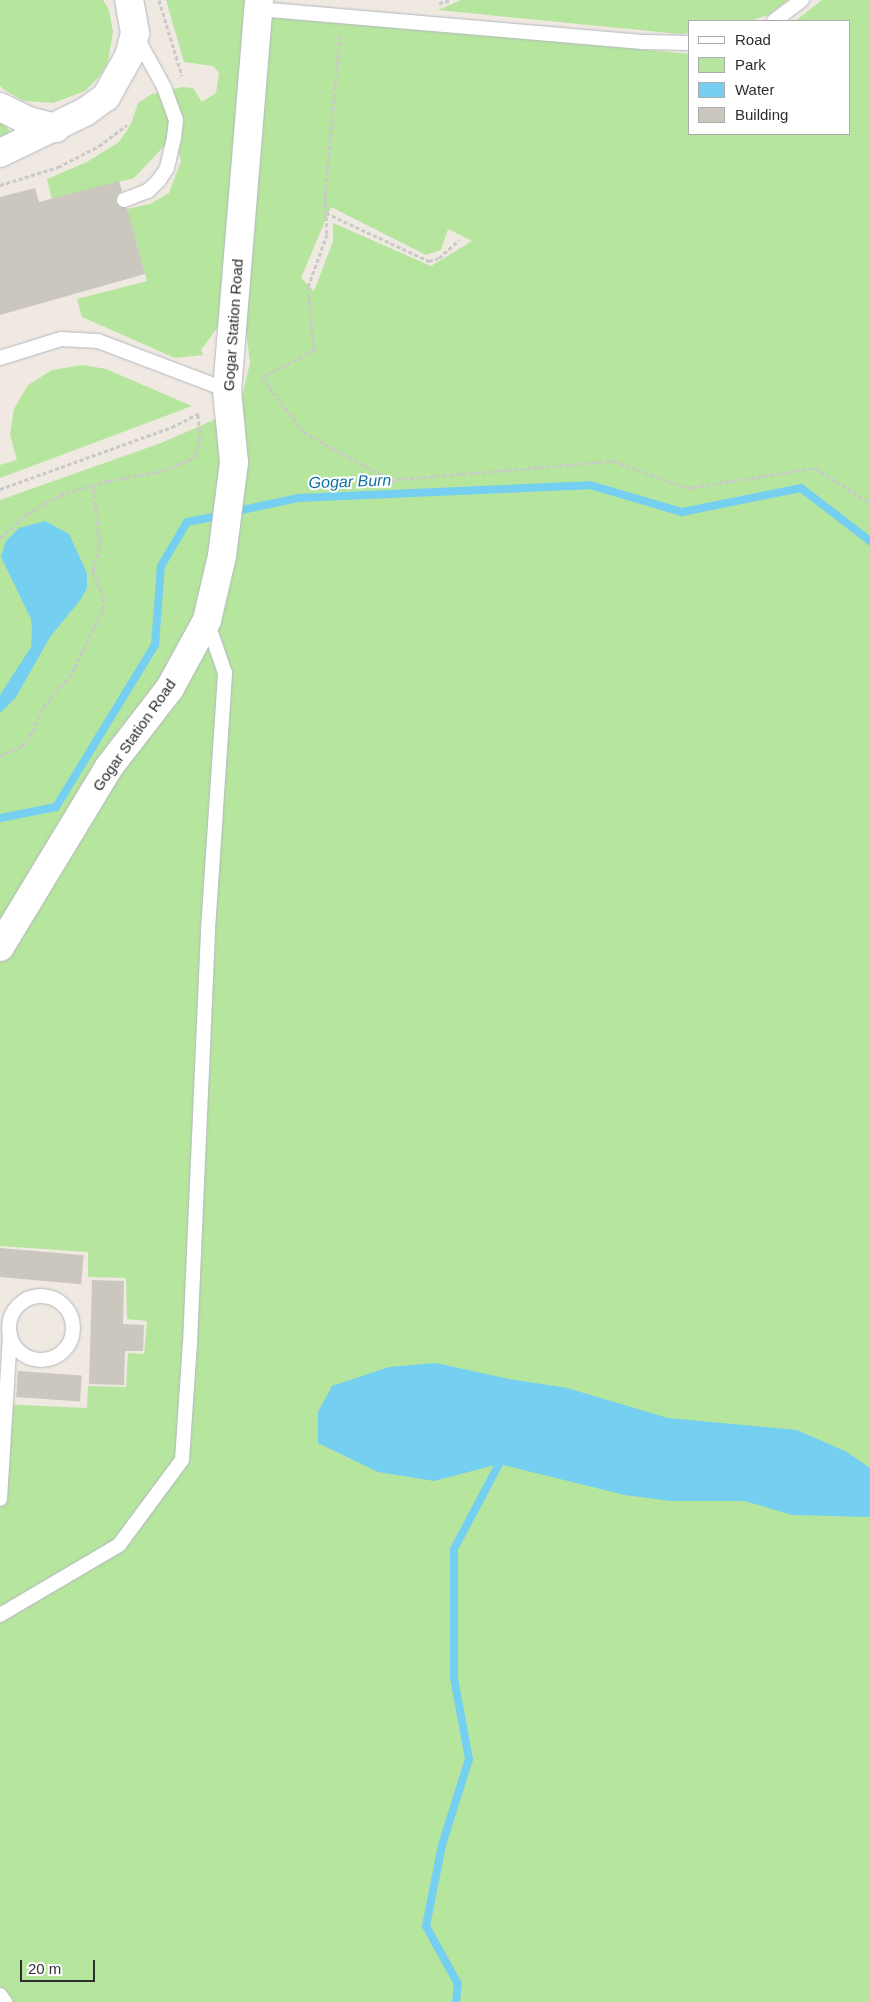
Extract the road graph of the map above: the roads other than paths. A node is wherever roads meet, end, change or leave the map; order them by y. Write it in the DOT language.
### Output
graph roads {
  1 [pos="129,0"];
  2 [pos="802,0"];
  3 [pos="259,4"];
  4 [pos="775,20"];
  5 [pos="134,33"];
  6 [pos="688,43"];
  7 [pos="0,107"];
  8 [pos="56,128"];
  9 [pos="0,153"];
  10 [pos="124,200"];
  11 [pos="0,358"];
  12 [pos="227,390"];
  13 [pos="207,620"];
  14 [pos="0,947"];
  15 [pos="10,1333"];
  16 [pos="4,1377"];
  17 [pos="0,1499"];
  18 [pos="0,1615"];
  19 [pos="0,1995"];
  20 [pos="5,2002"];
  1 -- 5 [label="street"];
  2 -- 4 [label="lane"];
  3 -- 6 [label="lane"];
  3 -- 12 [label="street, Gogar Station Road"];
  5 -- 8 [label="street"];
  5 -- 10 [label="lane"];
  7 -- 8 [label="street"];
  8 -- 9 [label="street"];
  11 -- 12 [label="lane"];
  12 -- 13 [label="street, Gogar Station Road"];
  13 -- 14 [label="street, Gogar Station Road"];
  13 -- 18 [label="lane"];
  15 -- 15 [label="lane"];
  15 -- 16 [label="lane"];
  16 -- 17 [label="lane"];
  19 -- 20 [label="lane"];
}
